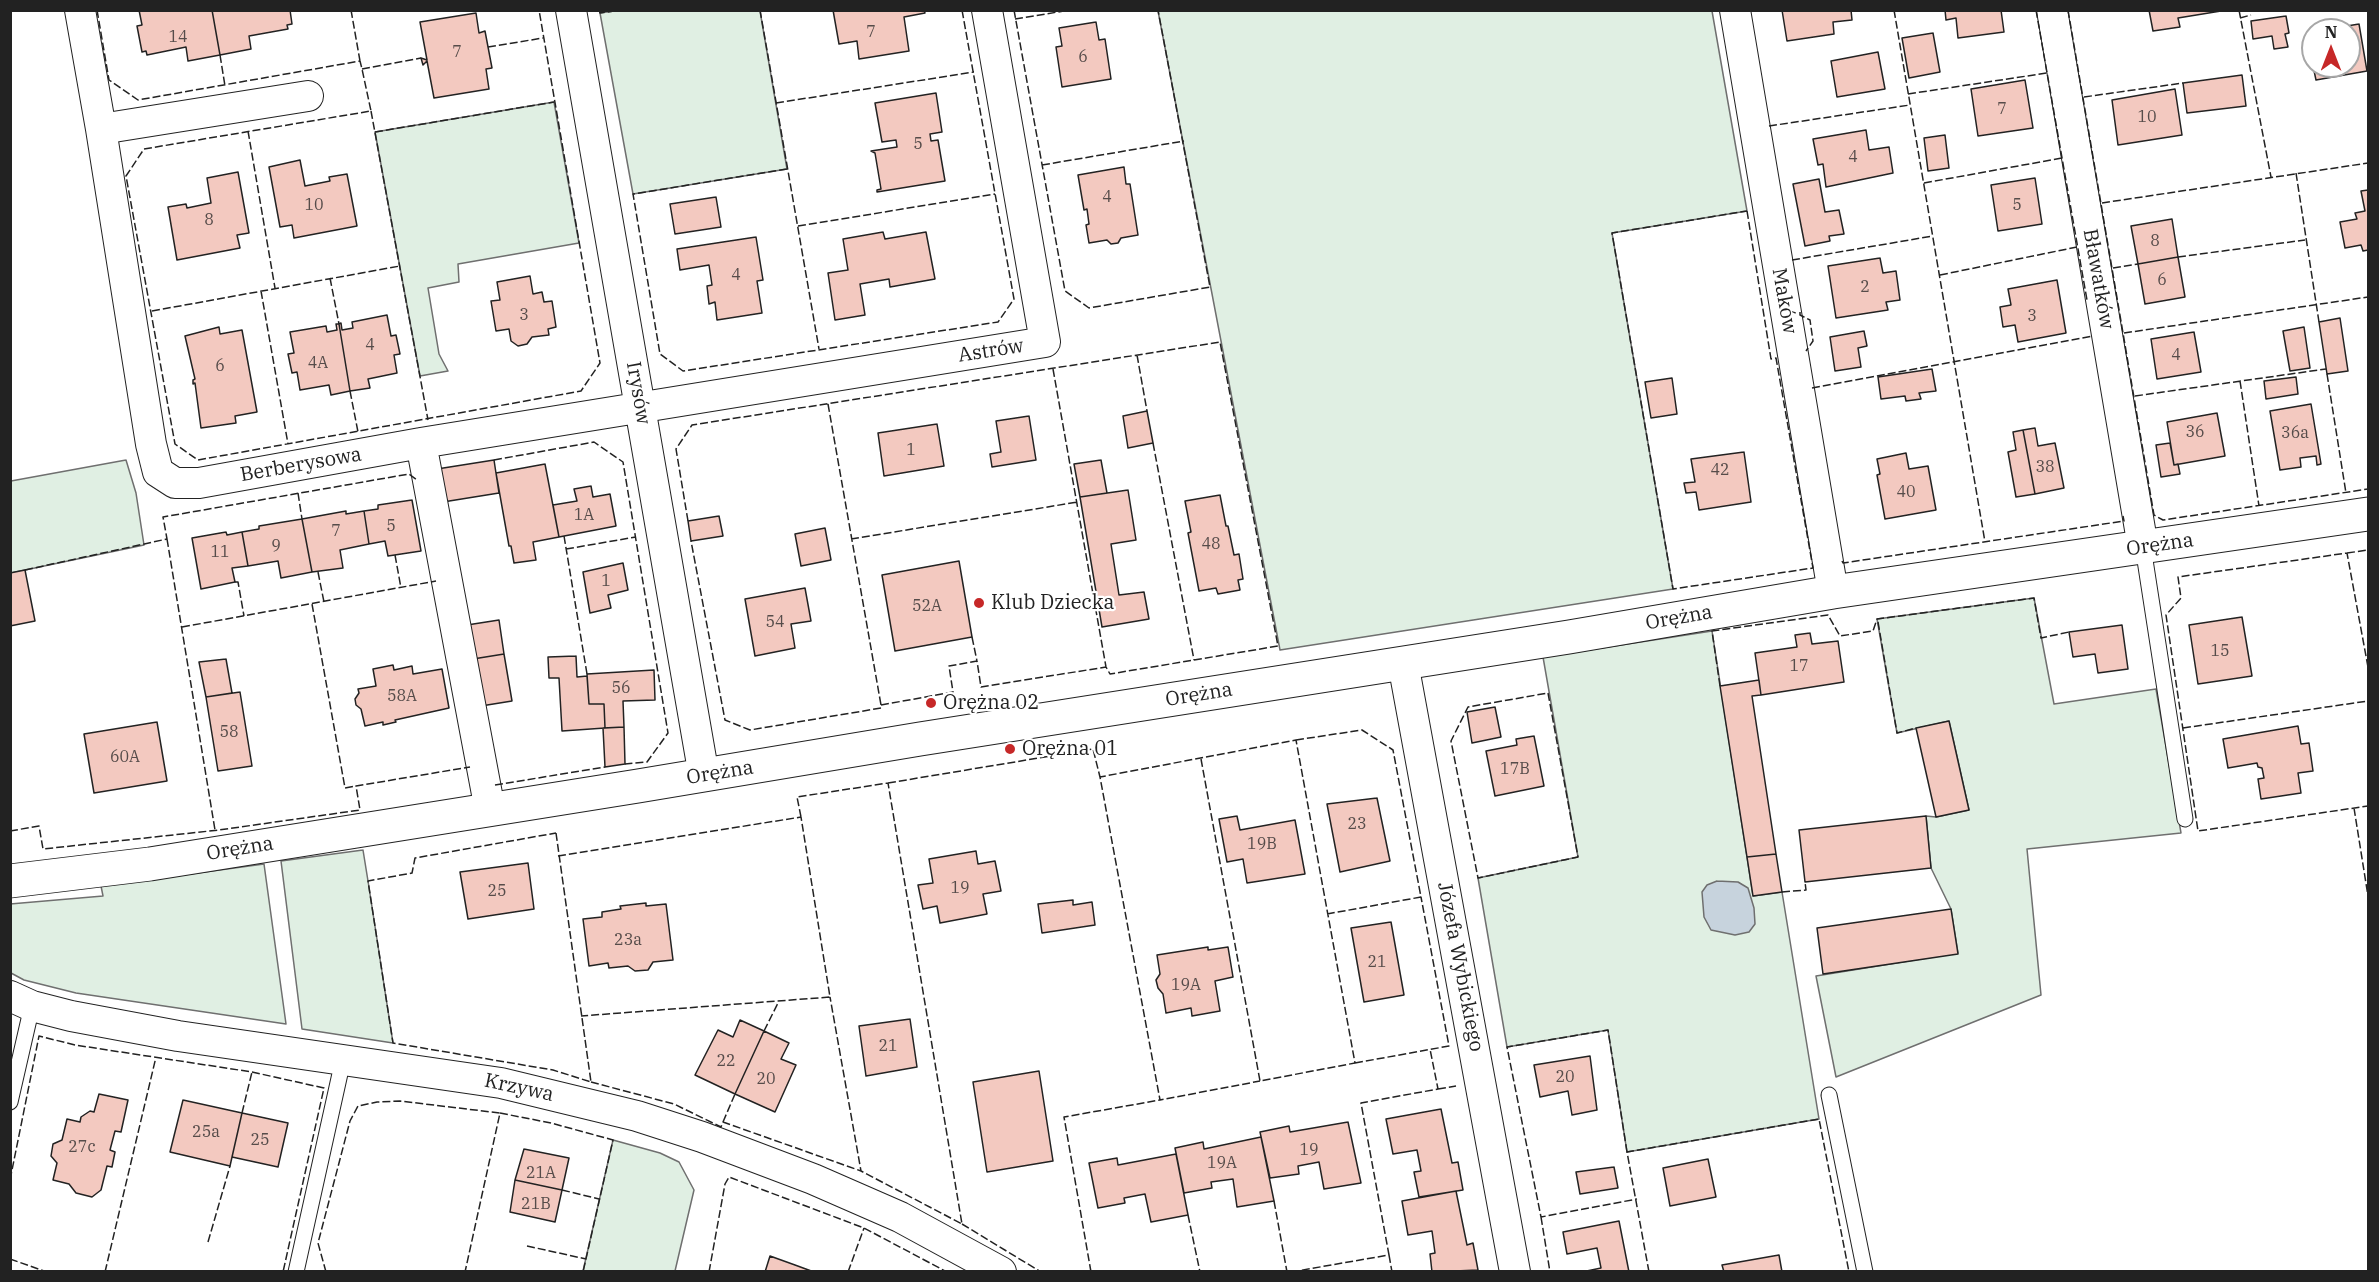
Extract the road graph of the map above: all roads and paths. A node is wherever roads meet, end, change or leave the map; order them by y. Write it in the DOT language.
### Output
graph roads {
  1 [pos="80,10"];
  2 [pos="571,10"];
  3 [pos="987,10"];
  4 [pos="1735,10"];
  5 [pos="2052,10"];
  6 [pos="308,96"];
  7 [pos="101,129"];
  8 [pos="640,408"];
  9 [pos="422,443"];
  10 [pos="2368,514"];
  11 [pos="2143,547"];
  12 [pos="1833,592"];
  13 [pos="1403,663"];
  14 [pos="705,776"];
  15 [pos="490,810"];
  16 [pos="2186,819"];
  17 [pos="21,880"];
  18 [pos="21,1001"];
  19 [pos="343,1060"];
  20 [pos="1829,1095"];
  21 [pos="10,1102"];
  22 [pos="296,1272"];
  23 [pos="1001,1272"];
  24 [pos="1515,1272"];
  25 [pos="1865,1272"];
  1 -- 7 [label="street, Berberysowa"];
  2 -- 8 [label="street, Irysów"];
  3 -- 8 [label="street, Astrów"];
  4 -- 12 [label="street, Maków"];
  5 -- 11 [label="street, Bławatków"];
  6 -- 7 [label="street"];
  7 -- 9 [label="street, Berberysowa"];
  8 -- 9 [label="street, Berberysowa"];
  8 -- 14 [label="street, Irysów"];
  9 -- 15 [label="street"];
  10 -- 11 [label="street, Orężna"];
  11 -- 12 [label="street, Orężna"];
  11 -- 16 [label="lane"];
  12 -- 13 [label="street, Orężna"];
  13 -- 14 [label="street, Orężna"];
  13 -- 24 [label="street, Józefa Wybickiego"];
  14 -- 15 [label="street, Orężna"];
  15 -- 17 [label="street, Orężna"];
  18 -- 19 [label="street, Krzywa"];
  18 -- 21 [label="lane"];
  19 -- 22 [label="lane"];
  19 -- 23 [label="street, Krzywa"];
  20 -- 25 [label="lane"];
}
